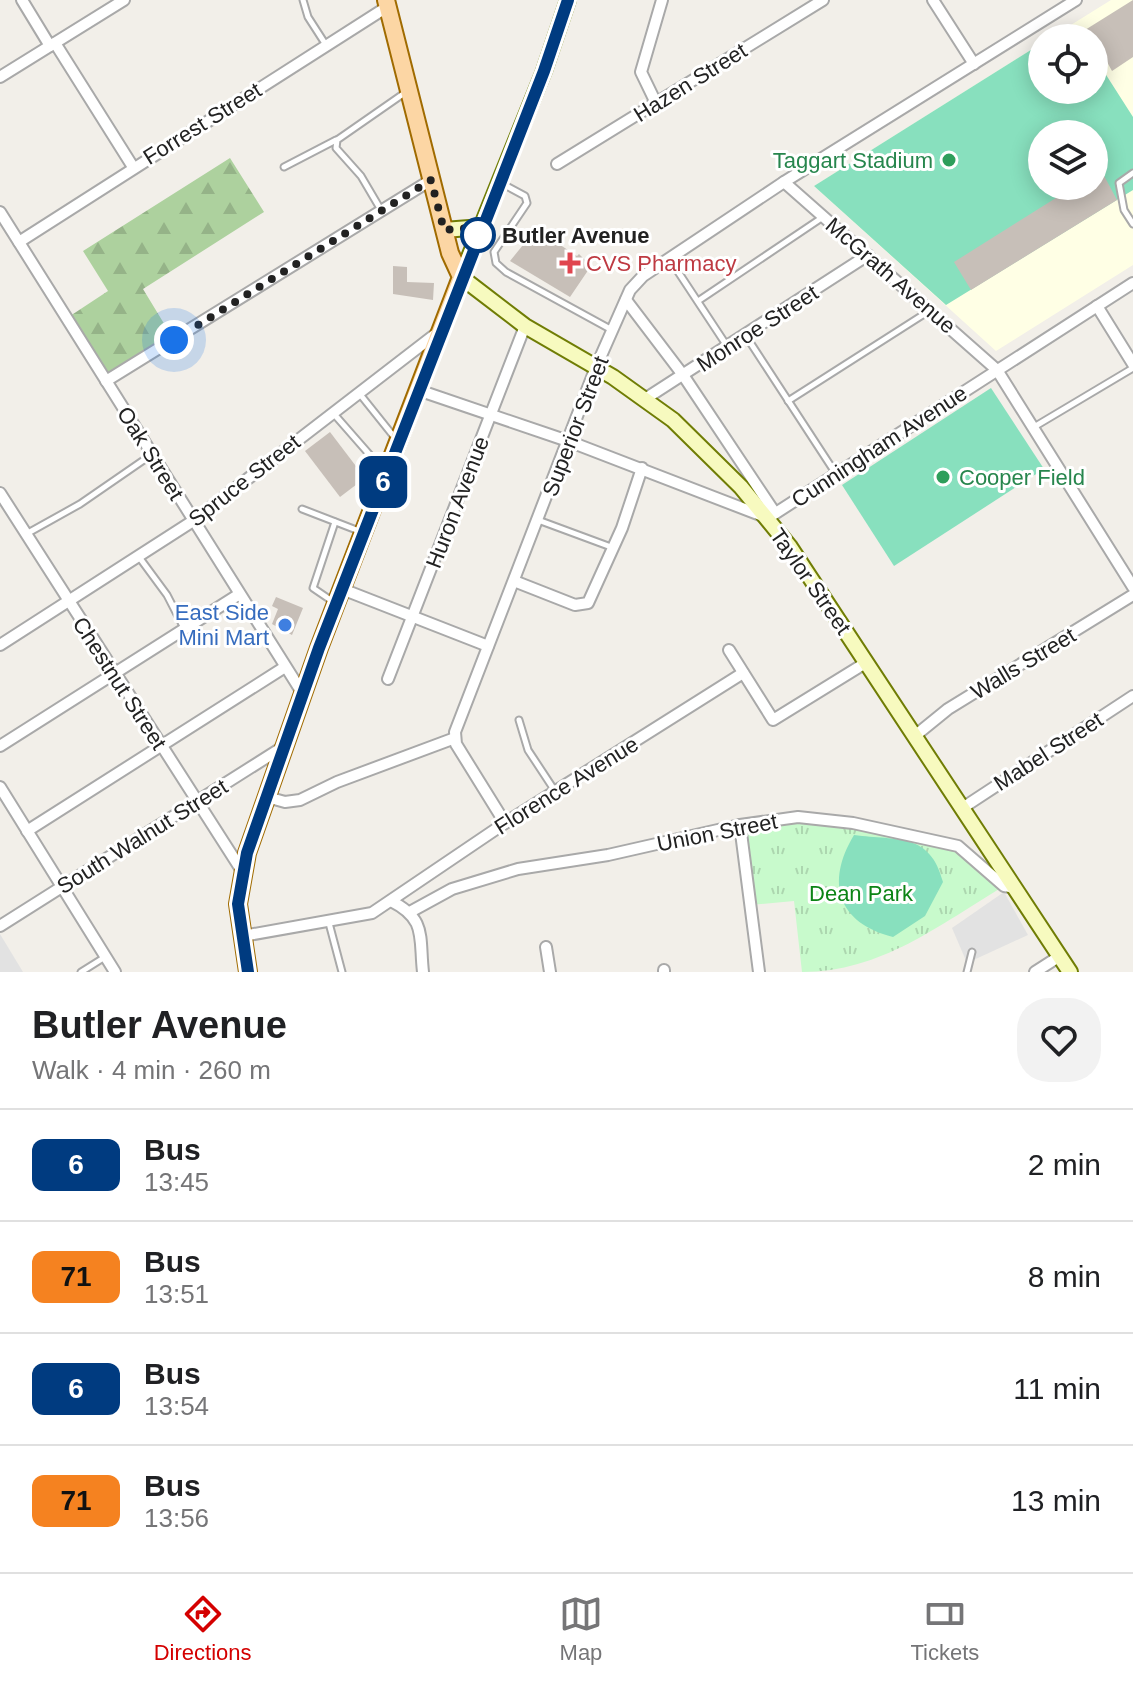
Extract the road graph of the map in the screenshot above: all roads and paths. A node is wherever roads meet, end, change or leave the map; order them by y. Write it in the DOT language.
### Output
graph roads {
  1 [pos="22,0"];
  2 [pos="124,0"];
  3 [pos="303,0"];
  4 [pos="568,0"];
  5 [pos="662,0"];
  6 [pos="823,0"];
  7 [pos="933,0"];
  8 [pos="1076,0"];
  9 [pos="387,3"];
  10 [pos="53,44"];
  11 [pos="326,45"];
  12 [pos="974,64"];
  13 [pos="0,77"];
  14 [pos="409,90"];
  15 [pos="656,103"];
  16 [pos="337,140"];
  17 [pos="557,164"];
  18 [pos="133,167"];
  19 [pos="284,167"];
  20 [pos="1133,173"];
  21 [pos="431,180"];
  22 [pos="500,182"];
  23 [pos="784,182"];
  24 [pos="381,211"];
  25 [pos="0,212"];
  26 [pos="824,216"];
  27 [pos="1133,224"];
  28 [pos="482,227"];
  29 [pos="444,230"];
  30 [pos="19,242"];
  31 [pos="868,255"];
  32 [pos="669,258"];
  33 [pos="461,277"];
  34 [pos="1133,283"];
  35 [pos="626,300"];
  36 [pos="698,301"];
  37 [pos="1097,306"];
  38 [pos="931,310"];
  39 [pos="525,326"];
  40 [pos="441,330"];
  41 [pos="613,331"];
  42 [pos="745,335"];
  43 [pos="728,346"];
  44 [pos="1133,366"];
  45 [pos="596,367"];
  46 [pos="997,370"];
  47 [pos="683,375"];
  48 [pos="106,381"];
  49 [pos="418,390"];
  50 [pos="358,392"];
  51 [pos="645,399"];
  52 [pos="788,401"];
  53 [pos="332,411"];
  54 [pos="492,415"];
  55 [pos="1033,427"];
  56 [pos="568,441"];
  57 [pos="398,442"];
  58 [pos="152,455"];
  59 [pos="642,468"];
  60 [pos="386,473"];
  61 [pos="836,474"];
  62 [pos="0,493"];
  63 [pos="302,509"];
  64 [pos="772,516"];
  65 [pos="538,520"];
  66 [pos="193,521"];
  67 [pos="335,522"];
  68 [pos="364,533"];
  69 [pos="26,534"];
  70 [pos="611,547"];
  71 [pos="139,557"];
  72 [pos="514,581"];
  73 [pos="1133,587"];
  74 [pos="238,595"];
  75 [pos="1133,595"];
  76 [pos="339,596"];
  77 [pos="68,601"];
  78 [pos="413,618"];
  79 [pos="184,629"];
  80 [pos="0,645"];
  81 [pos="488,646"];
  82 [pos="729,650"];
  83 [pos="867,662"];
  84 [pos="285,667"];
  85 [pos="115,673"];
  86 [pos="743,673"];
  87 [pos="388,679"];
  88 [pos="303,694"];
  89 [pos="1133,696"];
  90 [pos="519,720"];
  91 [pos="916,735"];
  92 [pos="455,738"];
  93 [pos="160,744"];
  94 [pos="0,746"];
  95 [pos="285,746"];
  96 [pos="0,787"];
  97 [pos="556,792"];
  98 [pos="267,797"];
  99 [pos="196,803"];
  100 [pos="964,807"];
  101 [pos="505,823"];
  102 [pos="740,825"];
  103 [pos="27,831"];
  104 [pos="242,871"];
  105 [pos="62,887"];
  106 [pos="1016,888"];
  107 [pos="391,901"];
  108 [pos="410,912"];
  109 [pos="329,923"];
  110 [pos="0,926"];
  111 [pos="243,936"];
  112 [pos="546,947"];
  113 [pos="972,952"];
  114 [pos="1060,956"];
  115 [pos="106,957"];
  116 [pos="81,972"];
  117 [pos="115,972"];
  118 [pos="248,972"];
  119 [pos="342,972"];
  120 [pos="423,972"];
  121 [pos="550,972"];
  122 [pos="759,972"];
  123 [pos="967,972"];
  124 [pos="1035,972"];
  125 [pos="1070,972"];
  1 -- 10 [label="street"];
  2 -- 10 [label="street"];
  3 -- 11 [label="lane"];
  4 -- 22 [label="main road"];
  5 -- 15 [label="street"];
  6 -- 15 [label="street, Hazen Street"];
  7 -- 12 [label="street"];
  8 -- 12 [label="street, Superior Street"];
  9 -- 11 [label="street, Forrest Street"];
  9 -- 14 [label="main road"];
  10 -- 13 [label="street"];
  10 -- 18 [label="street"];
  11 -- 18 [label="street, Forrest Street"];
  12 -- 23 [label="street, Superior Street"];
  14 -- 16 [label="lane"];
  14 -- 21 [label="main road"];
  15 -- 17 [label="street, Hazen Street"];
  16 -- 19 [label="lane"];
  16 -- 24 [label="lane"];
  18 -- 30 [label="street, Forrest Street"];
  20 -- 27 [label="lane"];
  21 -- 24 [label="street"];
  21 -- 29 [label="main road"];
  22 -- 28 [label="main road"];
  22 -- 41 [label="lane"];
  23 -- 26 [label="street, McGrath Avenue"];
  23 -- 32 [label="street, Superior Street"];
  24 -- 48 [label="street"];
  25 -- 30 [label="street, Oak Street"];
  26 -- 31 [label="street, McGrath Avenue"];
  26 -- 36 [label="lane"];
  28 -- 29 [label="main road"];
  28 -- 33 [label="main road"];
  29 -- 33 [label="main road"];
  30 -- 48 [label="street, Oak Street"];
  31 -- 38 [label="street, McGrath Avenue"];
  31 -- 42 [label="street, Monroe Street"];
  32 -- 35 [label="street, Superior Street"];
  32 -- 36 [label="lane"];
  33 -- 39 [label="main road, Taylor Street"];
  33 -- 40 [label="main road"];
  34 -- 37 [label="street, Cunningham Avenue"];
  35 -- 41 [label="street, Superior Street"];
  35 -- 47 [label="street, Taylor Street"];
  36 -- 43 [label="lane"];
  37 -- 44 [label="street"];
  37 -- 46 [label="street, Cunningham Avenue"];
  38 -- 46 [label="street, McGrath Avenue"];
  38 -- 52 [label="lane"];
  39 -- 45 [label="main road, Taylor Street"];
  39 -- 54 [label="street, Huron Avenue"];
  40 -- 49 [label="main road"];
  40 -- 50 [label="street, Spruce Street"];
  41 -- 45 [label="street, Superior Street"];
  42 -- 43 [label="street, Monroe Street"];
  42 -- 52 [label="lane"];
  43 -- 47 [label="street, Monroe Street"];
  44 -- 55 [label="lane"];
  45 -- 51 [label="main road, Taylor Street"];
  45 -- 56 [label="street, Superior Street"];
  46 -- 55 [label="street, McGrath Avenue"];
  46 -- 61 [label="street, Cunningham Avenue"];
  47 -- 51 [label="street, Monroe Street"];
  47 -- 64 [label="street, Taylor Street"];
  48 -- 58 [label="street, Oak Street"];
  49 -- 54 [label="street, Cunningham Avenue"];
  49 -- 57 [label="main road"];
  50 -- 53 [label="street, Spruce Street"];
  50 -- 57 [label="lane"];
  51 -- 64 [label="main road, Taylor Street"];
  52 -- 61 [label="lane"];
  53 -- 60 [label="lane"];
  53 -- 66 [label="street, Spruce Street"];
  54 -- 56 [label="street, Cunningham Avenue"];
  54 -- 78 [label="street, Huron Avenue"];
  55 -- 73 [label="street, McGrath Avenue"];
  56 -- 59 [label="street, Cunningham Avenue"];
  56 -- 65 [label="street, Superior Street"];
  57 -- 60 [label="main road"];
  58 -- 66 [label="street, Oak Street"];
  58 -- 69 [label="lane"];
  59 -- 64 [label="street, Cunningham Avenue"];
  59 -- 70 [label="street"];
  60 -- 68 [label="main road"];
  61 -- 64 [label="street, Cunningham Avenue"];
  62 -- 69 [label="street, Chestnut Street"];
  63 -- 67 [label="lane"];
  64 -- 83 [label="main road, Taylor Street"];
  65 -- 70 [label="lane"];
  65 -- 72 [label="street, Superior Street"];
  66 -- 71 [label="street, Spruce Street"];
  66 -- 74 [label="street, Oak Street"];
  67 -- 68 [label="lane"];
  67 -- 76 [label="lane"];
  68 -- 76 [label="main road"];
  69 -- 77 [label="street, Chestnut Street"];
  70 -- 72 [label="street"];
  71 -- 77 [label="street, Spruce Street"];
  71 -- 79 [label="lane"];
  72 -- 81 [label="street, Superior Street"];
  74 -- 79 [label="street"];
  74 -- 84 [label="street, Oak Street"];
  75 -- 91 [label="street, Walls Street"];
  76 -- 78 [label="street"];
  76 -- 88 [label="main road"];
  77 -- 80 [label="street, Spruce Street"];
  77 -- 85 [label="street, Chestnut Street"];
  78 -- 81 [label="street"];
  78 -- 87 [label="street, Huron Avenue"];
  79 -- 85 [label="street"];
  81 -- 92 [label="street, Superior Street"];
  82 -- 86 [label="street"];
  83 -- 86 [label="street"];
  83 -- 91 [label="main road, Taylor Street"];
  84 -- 88 [label="street, Oak Street"];
  84 -- 93 [label="street"];
  85 -- 93 [label="street, Chestnut Street"];
  85 -- 94 [label="street"];
  86 -- 97 [label="street, Florence Avenue"];
  88 -- 95 [label="main road"];
  89 -- 100 [label="street, Mabel Street"];
  90 -- 97 [label="lane"];
  91 -- 100 [label="main road, Taylor Street"];
  92 -- 98 [label="street"];
  92 -- 101 [label="street"];
  93 -- 99 [label="street, Chestnut Street"];
  93 -- 103 [label="street"];
  95 -- 98 [label="main road"];
  95 -- 99 [label="street, South Walnut Street"];
  96 -- 103 [label="street"];
  97 -- 101 [label="street, Florence Avenue"];
  98 -- 104 [label="main road"];
  99 -- 104 [label="street, Chestnut Street"];
  99 -- 105 [label="street, South Walnut Street"];
  100 -- 106 [label="main road, Taylor Street"];
  101 -- 107 [label="street, Florence Avenue"];
  102 -- 106 [label="street, Union Street"];
  102 -- 108 [label="street, Union Street"];
  102 -- 122 [label="street"];
  103 -- 105 [label="street"];
  104 -- 111 [label="main road"];
  105 -- 110 [label="street, South Walnut Street"];
  105 -- 115 [label="street"];
  106 -- 114 [label="main road, Taylor Street"];
  107 -- 108 [label="street"];
  107 -- 109 [label="street"];
  108 -- 120 [label="street"];
  109 -- 111 [label="street"];
  109 -- 119 [label="lane"];
  111 -- 118 [label="main road"];
  112 -- 121 [label="street"];
  113 -- 123 [label="lane"];
  114 -- 124 [label="street"];
  114 -- 125 [label="main road, Taylor Street"];
  115 -- 116 [label="lane"];
  115 -- 117 [label="street"];
}
